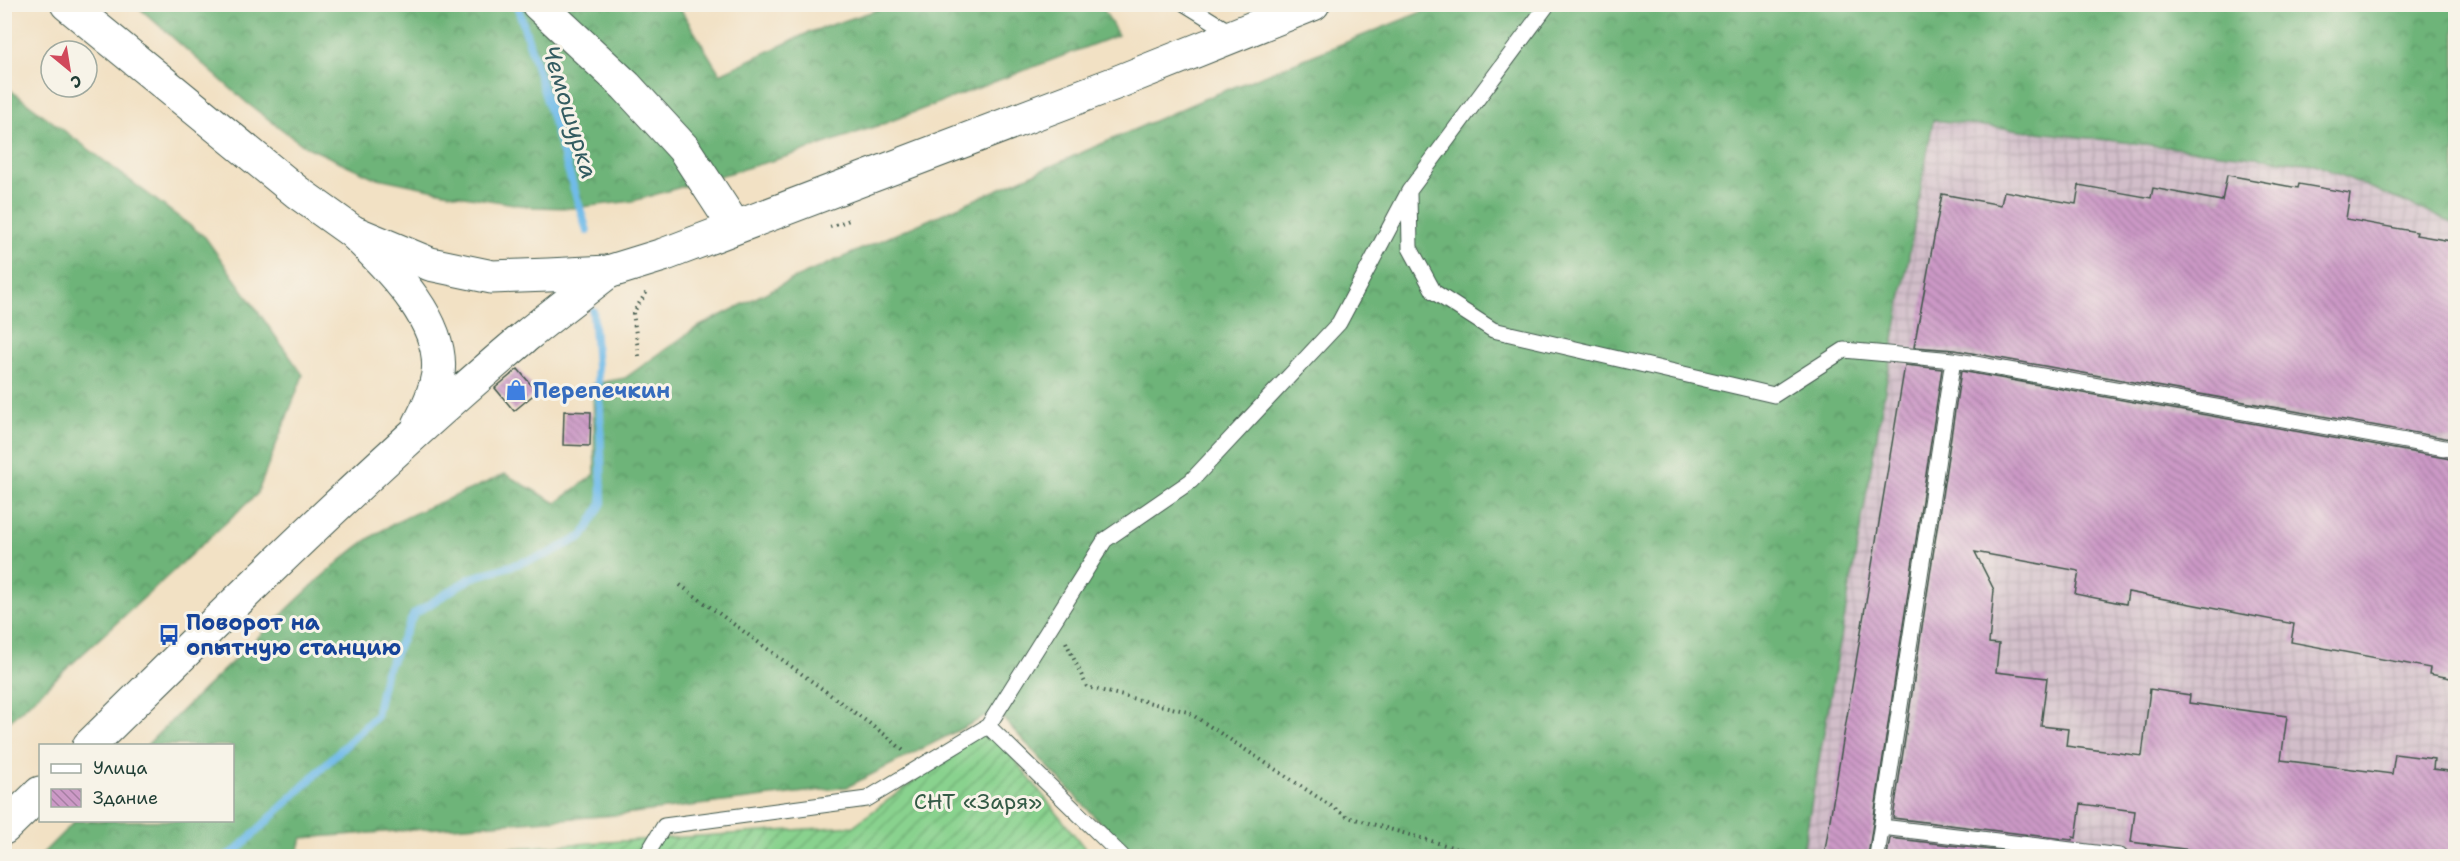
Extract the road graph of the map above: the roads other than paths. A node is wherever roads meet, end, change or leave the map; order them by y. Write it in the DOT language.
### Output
graph roads {
  1 [pos="67,4"];
  2 [pos="538,4"];
  3 [pos="1185,4"];
  4 [pos="1313,4"];
  5 [pos="1548,4"];
  6 [pos="1235,35"];
  7 [pos="1409,191"];
  8 [pos="735,226"];
  9 [pos="353,232"];
  10 [pos="608,272"];
  11 [pos="1953,360"];
  12 [pos="414,435"];
  13 [pos="2456,450"];
  14 [pos="988,726"];
  15 [pos="91,744"];
  16 [pos="39,794"];
  17 [pos="1882,827"];
  18 [pos="4,828"];
  19 [pos="646,856"];
  20 [pos="1122,856"];
  21 [pos="1877,856"];
  22 [pos="2120,856"];
  1 -- 9 [label="main road"];
  2 -- 8 [label="main road"];
  3 -- 6 [label="lane"];
  4 -- 6 [label="main road"];
  5 -- 7 [label="lane"];
  6 -- 8 [label="main road"];
  7 -- 11 [label="lane"];
  7 -- 14 [label="lane"];
  8 -- 10 [label="main road"];
  9 -- 10 [label="main road"];
  9 -- 12 [label="main road"];
  10 -- 12 [label="main road"];
  11 -- 13 [label="lane"];
  11 -- 17 [label="lane"];
  12 -- 15 [label="main road"];
  14 -- 19 [label="lane"];
  14 -- 20 [label="lane"];
  16 -- 18 [label="main road"];
  17 -- 21 [label="lane"];
  17 -- 22 [label="lane"];
}
